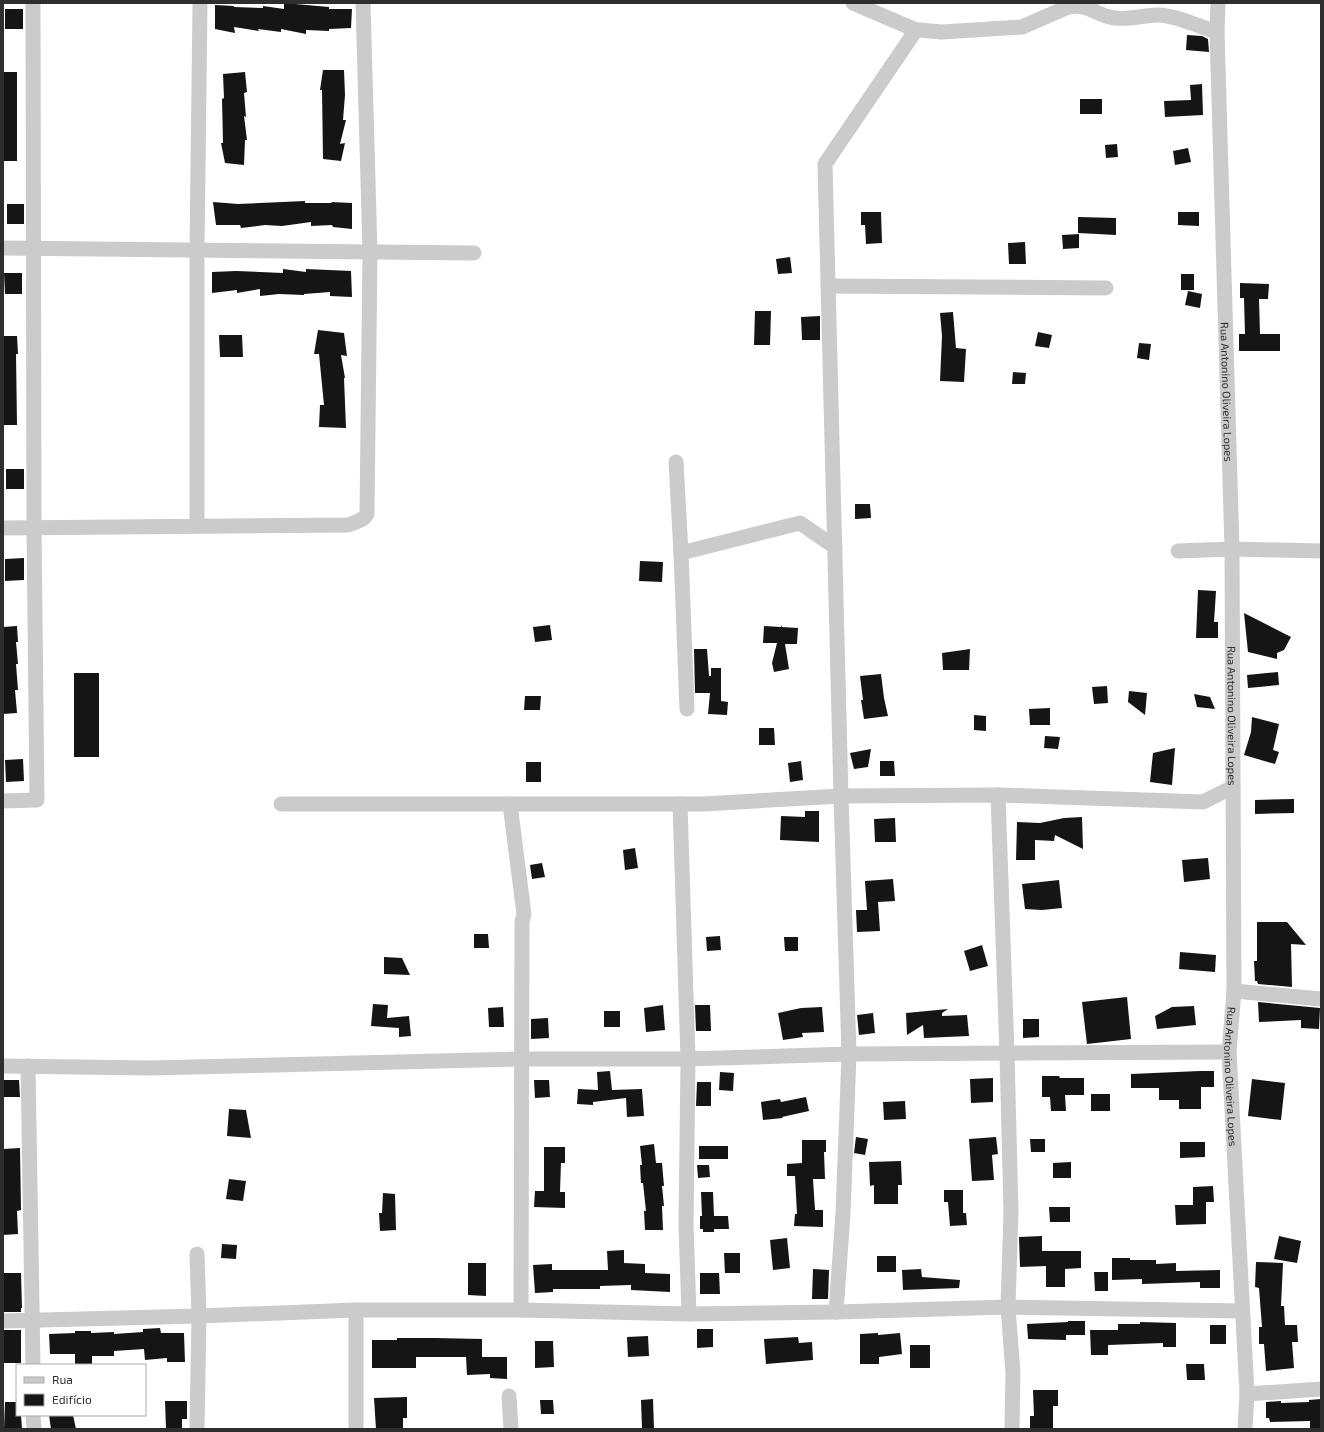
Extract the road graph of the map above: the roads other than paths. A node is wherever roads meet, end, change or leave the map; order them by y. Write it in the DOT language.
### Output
graph roads {
  1 [pos="33,3"];
  2 [pos="200,3"];
  3 [pos="363,3"];
  4 [pos="853,3"];
  5 [pos="1218,3"];
  6 [pos="914,31"];
  7 [pos="1217,32"];
  8 [pos="3,248"];
  9 [pos="34,248"];
  10 [pos="196,250"];
  11 [pos="370,252"];
  12 [pos="474,253"];
  13 [pos="829,286"];
  14 [pos="1106,288"];
  15 [pos="676,462"];
  16 [pos="197,526"];
  17 [pos="34,527"];
  18 [pos="3,528"];
  19 [pos="835,546"];
  20 [pos="1232,549"];
  21 [pos="1178,550"];
  22 [pos="1321,551"];
  23 [pos="681,553"];
  24 [pos="687,709"];
  25 [pos="1233,787"];
  26 [pos="998,795"];
  27 [pos="841,796"];
  28 [pos="3,801"];
  29 [pos="281,804"];
  30 [pos="510,804"];
  31 [pos="680,804"];
  32 [pos="1234,991"];
  33 [pos="1321,999"];
  34 [pos="1230,1052"];
  35 [pos="849,1054"];
  36 [pos="1007,1054"];
  37 [pos="521,1059"];
  38 [pos="688,1059"];
  39 [pos="3,1066"];
  40 [pos="28,1066"];
  41 [pos="197,1254"];
  42 [pos="1008,1307"];
  43 [pos="356,1310"];
  44 [pos="521,1310"];
  45 [pos="1242,1311"];
  46 [pos="836,1312"];
  47 [pos="689,1314"];
  48 [pos="199,1316"];
  49 [pos="3,1321"];
  50 [pos="32,1321"];
  51 [pos="33,1364"];
  52 [pos="1321,1389"];
  53 [pos="1247,1394"];
  54 [pos="509,1396"];
  55 [pos="33,1416"];
  56 [pos="34,1429"];
  57 [pos="197,1429"];
  58 [pos="356,1429"];
  59 [pos="511,1429"];
  60 [pos="1012,1429"];
  61 [pos="1245,1429"];
  1 -- 9 [label="street"];
  2 -- 10 [label="street"];
  3 -- 11 [label="street"];
  4 -- 6 [label="street"];
  5 -- 7 [label="street, Rua Antonino Oliveira Lopes"];
  6 -- 7 [label="street"];
  6 -- 13 [label="street"];
  7 -- 20 [label="street, Rua Antonino Oliveira Lopes"];
  8 -- 9 [label="street"];
  9 -- 10 [label="street"];
  9 -- 17 [label="street"];
  10 -- 11 [label="street"];
  10 -- 16 [label="street"];
  11 -- 12 [label="street"];
  11 -- 16 [label="street"];
  13 -- 14 [label="street"];
  13 -- 19 [label="street"];
  15 -- 23 [label="street"];
  16 -- 17 [label="street"];
  17 -- 18 [label="street"];
  17 -- 28 [label="street"];
  19 -- 23 [label="street"];
  19 -- 27 [label="street"];
  20 -- 21 [label="street"];
  20 -- 22 [label="street"];
  20 -- 25 [label="street, Rua Antonino Oliveira Lopes"];
  23 -- 24 [label="street"];
  25 -- 26 [label="street"];
  25 -- 32 [label="street, Rua Antonino Oliveira Lopes"];
  26 -- 27 [label="street"];
  26 -- 36 [label="street"];
  27 -- 31 [label="street"];
  27 -- 35 [label="street"];
  29 -- 30 [label="street"];
  30 -- 31 [label="street"];
  30 -- 37 [label="street"];
  31 -- 38 [label="street"];
  32 -- 33 [label="street"];
  32 -- 34 [label="street, Rua Antonino Oliveira Lopes"];
  34 -- 36 [label="street"];
  34 -- 45 [label="street, Rua Antonino Oliveira Lopes"];
  35 -- 36 [label="street"];
  35 -- 38 [label="street"];
  35 -- 46 [label="street"];
  36 -- 42 [label="street"];
  37 -- 38 [label="street"];
  37 -- 40 [label="street"];
  37 -- 44 [label="street"];
  38 -- 47 [label="street"];
  39 -- 40 [label="street"];
  40 -- 50 [label="street"];
  41 -- 48 [label="street"];
  42 -- 45 [label="street"];
  42 -- 46 [label="street"];
  42 -- 60 [label="street"];
  43 -- 44 [label="street"];
  43 -- 48 [label="street"];
  43 -- 58 [label="street"];
  44 -- 47 [label="street"];
  45 -- 53 [label="street, Rua Antonino Oliveira Lopes"];
  46 -- 47 [label="street"];
  48 -- 50 [label="street"];
  48 -- 57 [label="street"];
  49 -- 50 [label="street"];
  50 -- 51 [label="street"];
  52 -- 53 [label="street"];
  53 -- 61 [label="street, Rua Antonino Oliveira Lopes"];
  54 -- 59 [label="street"];
  55 -- 56 [label="street"];
}
